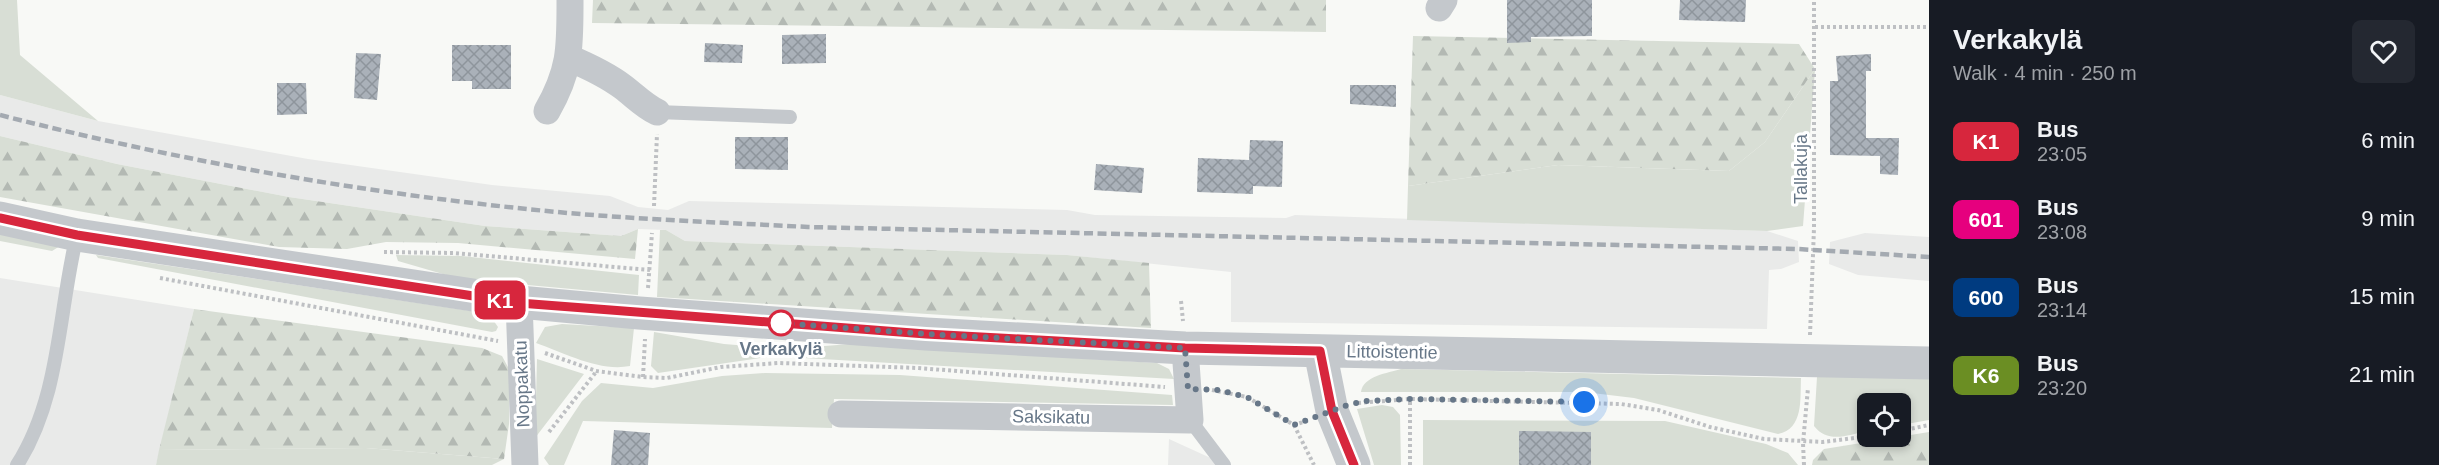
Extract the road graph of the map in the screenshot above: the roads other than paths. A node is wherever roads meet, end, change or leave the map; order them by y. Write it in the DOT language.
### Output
graph roads {
  1 [pos="570,0"];
  2 [pos="569,58"];
  3 [pos="547,111"];
  4 [pos="657,112"];
  5 [pos="790,117"];
  6 [pos="0,218"];
  7 [pos="77,235"];
  8 [pos="519,303"];
  9 [pos="1185,348"];
  10 [pos="1320,351"];
  11 [pos="1929,363"];
  12 [pos="841,414"];
  13 [pos="1190,420"];
  14 [pos="525,464"];
  15 [pos="17,465"];
  16 [pos="1224,465"];
  17 [pos="1354,465"];
  1 -- 2 [label="street"];
  2 -- 3 [label="street"];
  2 -- 4 [label="street"];
  4 -- 5 [label="lane"];
  6 -- 7 [label="street, Littoistentie"];
  7 -- 8 [label="street, Littoistentie"];
  7 -- 15 [label="lane"];
  8 -- 9 [label="street, Littoistentie"];
  8 -- 14 [label="street, Noppakatu"];
  9 -- 10 [label="street, Littoistentie"];
  9 -- 13 [label="street"];
  10 -- 11 [label="street, Littoistentie"];
  10 -- 17 [label="street"];
  12 -- 13 [label="street, Saksikatu"];
  13 -- 16 [label="lane"];
}
